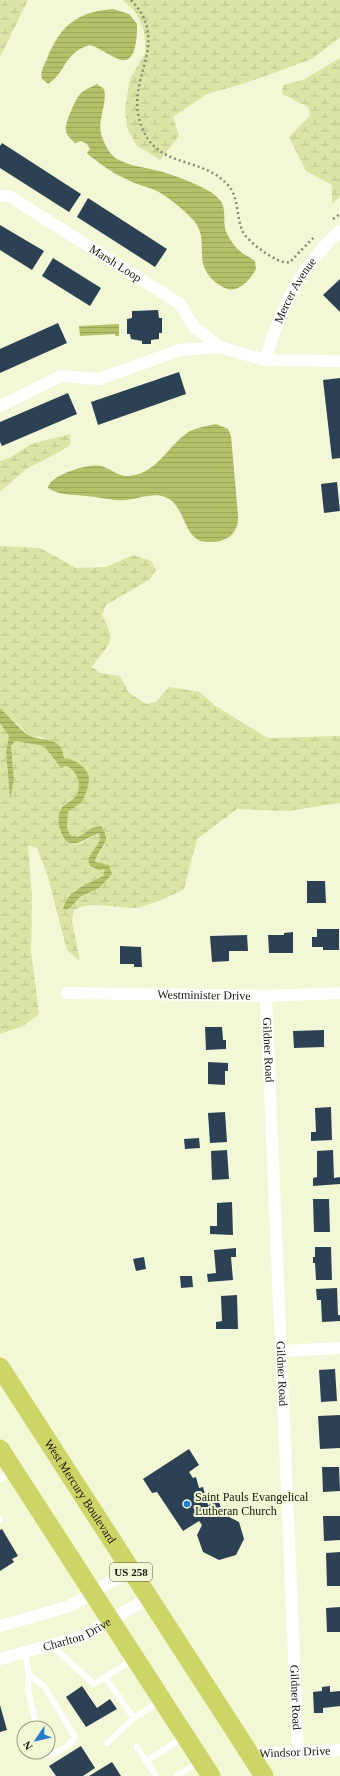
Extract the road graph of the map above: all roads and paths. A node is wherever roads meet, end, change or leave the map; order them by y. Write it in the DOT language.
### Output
graph roads {
  1 [pos="131,0"];
  2 [pos="0,196"];
  3 [pos="340,231"];
  4 [pos="293,260"];
  5 [pos="220,347"];
  6 [pos="264,360"];
  7 [pos="340,361"];
  8 [pos="0,406"];
  9 [pos="67,993"];
  10 [pos="340,993"];
  11 [pos="266,996"];
  12 [pos="340,1348"];
  13 [pos="281,1351"];
  14 [pos="0,1367"];
  15 [pos="0,1382"];
  16 [pos="24,1404"];
  17 [pos="0,1449"];
  18 [pos="7,1474"];
  19 [pos="130,1570"];
  20 [pos="93,1593"];
  21 [pos="148,1598"];
  22 [pos="111,1621"];
  23 [pos="0,1626"];
  24 [pos="51,1645"];
  25 [pos="25,1652"];
  26 [pos="135,1658"];
  27 [pos="0,1659"];
  28 [pos="29,1675"];
  29 [pos="105,1677"];
  30 [pos="161,1700"];
  31 [pos="134,1718"];
  32 [pos="35,1720"];
  33 [pos="185,1736"];
  34 [pos="107,1742"];
  35 [pos="137,1746"];
  36 [pos="340,1750"];
  37 [pos="56,1752"];
  38 [pos="298,1752"];
  39 [pos="249,1754"];
  40 [pos="146,1761"];
  41 [pos="206,1768"];
  42 [pos="156,1776"];
  43 [pos="177,1776"];
  44 [pos="264,1776"];
  1 -- 4 [label="path"];
  2 -- 5 [label="street, Marsh Loop"];
  3 -- 6 [label="street, Mercer Avenue"];
  5 -- 6 [label="street, Marsh Loop"];
  5 -- 8 [label="street, Marsh Loop"];
  6 -- 7 [label="street, Marsh Loop"];
  9 -- 11 [label="street, Westminister Drive"];
  10 -- 11 [label="street, Westminister Drive"];
  11 -- 13 [label="street, Gildner Road"];
  12 -- 13 [label="street"];
  13 -- 38 [label="street, Gildner Road"];
  14 -- 16 [label="main road, West Mercury Boulevard / US 258"];
  15 -- 16 [label="main road"];
  16 -- 19 [label="main road, West Mercury Boulevard / US 258"];
  17 -- 18 [label="main road"];
  18 -- 20 [label="main road"];
  19 -- 20 [label="street"];
  19 -- 21 [label="main road, West Mercury Boulevard / US 258"];
  20 -- 22 [label="main road"];
  20 -- 23 [label="street"];
  21 -- 22 [label="street, Charlton Drive"];
  21 -- 39 [label="main road, West Mercury Boulevard / US 258"];
  22 -- 24 [label="street, Charlton Drive"];
  22 -- 26 [label="main road"];
  24 -- 25 [label="street, Charlton Drive"];
  24 -- 29 [label="lane"];
  25 -- 27 [label="street, Charlton Drive"];
  25 -- 28 [label="lane"];
  26 -- 29 [label="lane"];
  26 -- 30 [label="main road"];
  28 -- 32 [label="lane"];
  28 -- 37 [label="lane"];
  29 -- 31 [label="lane"];
  30 -- 31 [label="lane"];
  30 -- 33 [label="main road"];
  31 -- 34 [label="lane"];
  33 -- 40 [label="lane"];
  33 -- 41 [label="main road"];
  35 -- 40 [label="lane"];
  36 -- 38 [label="street, Windsor Drive"];
  38 -- 39 [label="street, Windsor Drive"];
  39 -- 44 [label="main road, West Mercury Boulevard / US 258"];
  40 -- 42 [label="lane"];
  41 -- 43 [label="lane"];
}
